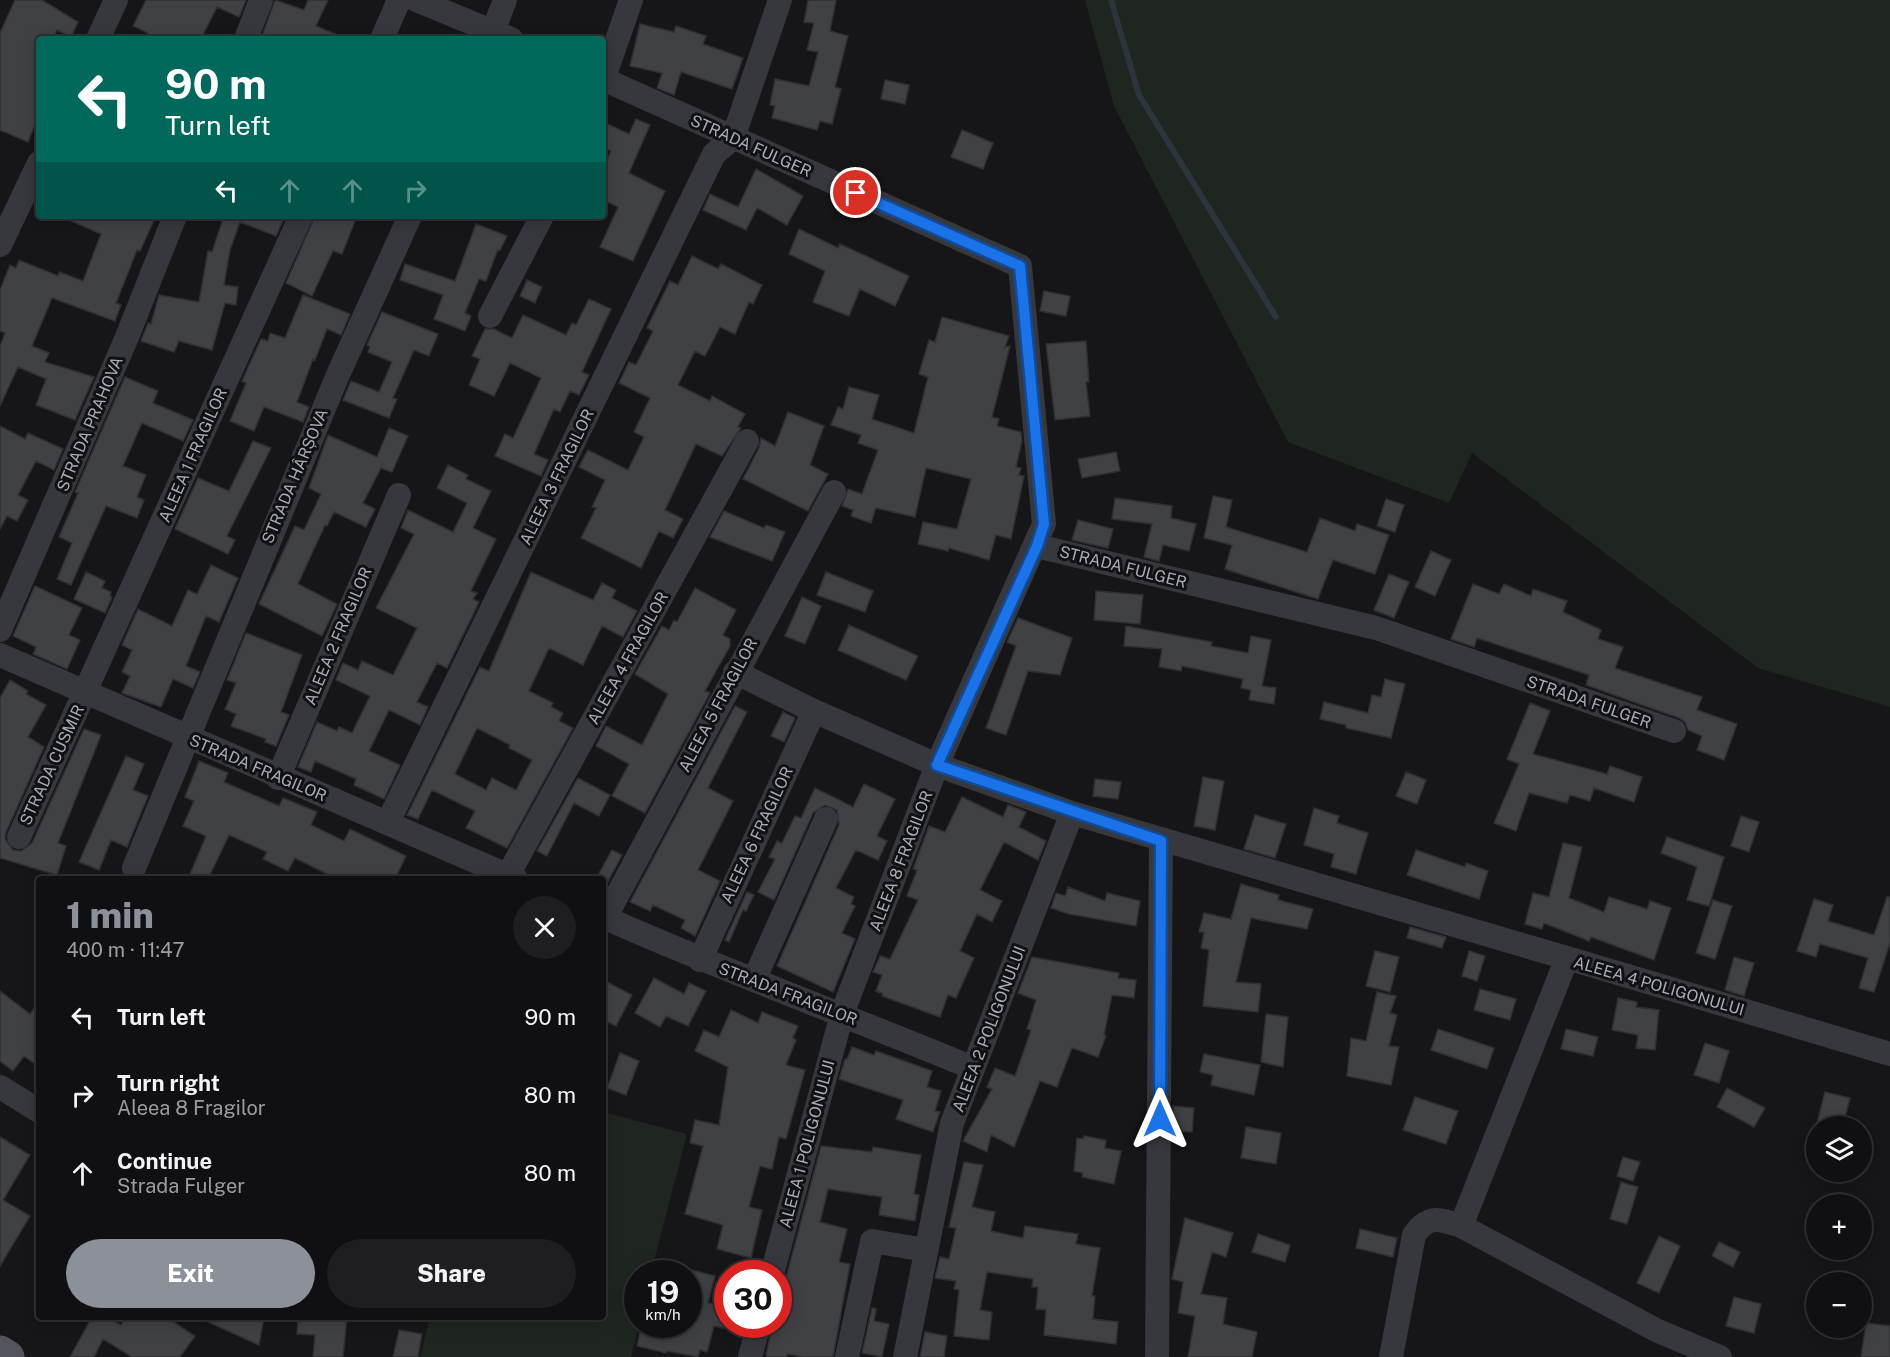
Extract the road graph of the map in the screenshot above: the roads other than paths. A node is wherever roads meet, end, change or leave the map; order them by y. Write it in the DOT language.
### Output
graph roads {
  1 [pos="116,0"];
  2 [pos="261,0"];
  3 [pos="399,0"];
  4 [pos="416,0"];
  5 [pos="505,0"];
  6 [pos="631,0"];
  7 [pos="780,0"];
  8 [pos="99,36"];
  9 [pos="247,36"];
  10 [pos="383,36"];
  11 [pos="496,36"];
  12 [pos="498,36"];
  13 [pos="606,71"];
  14 [pos="606,80"];
  15 [pos="733,138"];
  16 [pos="36,169"];
  17 [pos="175,219"];
  18 [pos="301,219"];
  19 [pos="409,219"];
  20 [pos="540,219"];
  21 [pos="0,244"];
  22 [pos="490,316"];
  23 [pos="747,441"];
  24 [pos="834,492"];
  25 [pos="399,495"];
  26 [pos="1037,546"];
  27 [pos="0,630"];
  28 [pos="0,655"];
  29 [pos="735,672"];
  30 [pos="85,694"];
  31 [pos="814,711"];
  32 [pos="1674,731"];
  33 [pos="186,738"];
  34 [pos="937,765"];
  35 [pos="278,778"];
  36 [pos="1072,813"];
  37 [pos="826,819"];
  38 [pos="388,822"];
  39 [pos="19,837"];
  40 [pos="1161,841"];
  41 [pos="134,868"];
  42 [pos="510,876"];
  43 [pos="513,876"];
  44 [pos="606,914"];
  45 [pos="606,919"];
  46 [pos="1567,958"];
  47 [pos="700,960"];
  48 [pos="754,980"];
  49 [pos="842,1014"];
  50 [pos="1890,1054"];
  51 [pos="974,1068"];
  52 [pos="0,1087"];
  53 [pos="36,1109"];
  54 [pos="1461,1226"];
  55 [pos="926,1250"];
  56 [pos="776,1260"];
  57 [pos="755,1338"];
  58 [pos="0,1352"];
  59 [pos="8,1357"];
  60 [pos="750,1357"];
  61 [pos="847,1357"];
  62 [pos="905,1357"];
  63 [pos="1157,1357"];
  64 [pos="1391,1357"];
  65 [pos="1720,1357"];
  1 -- 8 [label="street"];
  2 -- 9 [label="street"];
  3 -- 10 [label="street"];
  4 -- 11 [label="street"];
  5 -- 12 [label="street"];
  6 -- 13 [label="street"];
  7 -- 15 [label="street"];
  14 -- 15 [label="street, STRADA FULGER"];
  15 -- 26 [label="street, STRADA FULGER"];
  15 -- 38 [label="street, ALEEA 3 FRAGILOR"];
  16 -- 21 [label="street"];
  17 -- 27 [label="street, STRADA PRAHOVA"];
  18 -- 30 [label="street, ALEEA 1 FRAGILOR"];
  19 -- 33 [label="street, STRADA HÂRȘOVA"];
  20 -- 22 [label="street"];
  23 -- 43 [label="street, ALEEA 4 FRAGILOR"];
  24 -- 29 [label="street, ALEEA 5 FRAGILOR"];
  25 -- 35 [label="street, ALEEA 2 FRAGILOR"];
  26 -- 32 [label="street, STRADA FULGER"];
  26 -- 34 [label="street, ALEEA 8 FRAGILOR"];
  28 -- 30 [label="street, STRADA FRAGILOR"];
  29 -- 31 [label="street"];
  29 -- 44 [label="street, ALEEA 5 FRAGILOR"];
  30 -- 33 [label="street, STRADA FRAGILOR"];
  30 -- 39 [label="street, STRADA CUSMIR"];
  31 -- 34 [label="street"];
  31 -- 47 [label="street, ALEEA 6 FRAGILOR"];
  33 -- 35 [label="street, STRADA FRAGILOR"];
  33 -- 41 [label="street, STRADA HÂRȘOVA"];
  34 -- 36 [label="street"];
  34 -- 49 [label="street, ALEEA 8 FRAGILOR"];
  35 -- 38 [label="street, STRADA FRAGILOR"];
  36 -- 40 [label="street"];
  36 -- 51 [label="street, ALEEA 2 POLIGONULUI"];
  37 -- 48 [label="street"];
  38 -- 42 [label="street, STRADA FRAGILOR"];
  40 -- 46 [label="street"];
  40 -- 63 [label="street"];
  45 -- 47 [label="street, STRADA FRAGILOR"];
  46 -- 50 [label="street, ALEEA 4 POLIGONULUI"];
  46 -- 54 [label="street, ALEEA 4 POLIGONULUI"];
  47 -- 48 [label="street, STRADA FRAGILOR"];
  48 -- 49 [label="street, STRADA FRAGILOR"];
  49 -- 51 [label="street, STRADA FRAGILOR"];
  49 -- 56 [label="street, ALEEA 1 POLIGONULUI"];
  51 -- 55 [label="street, ALEEA 2 POLIGONULUI"];
  52 -- 53 [label="street"];
  54 -- 64 [label="street"];
  54 -- 65 [label="street"];
  55 -- 61 [label="street"];
  55 -- 62 [label="street, ALEEA 2 POLIGONULUI"];
  57 -- 60 [label="street"];
  58 -- 59 [label="main road"];
}
